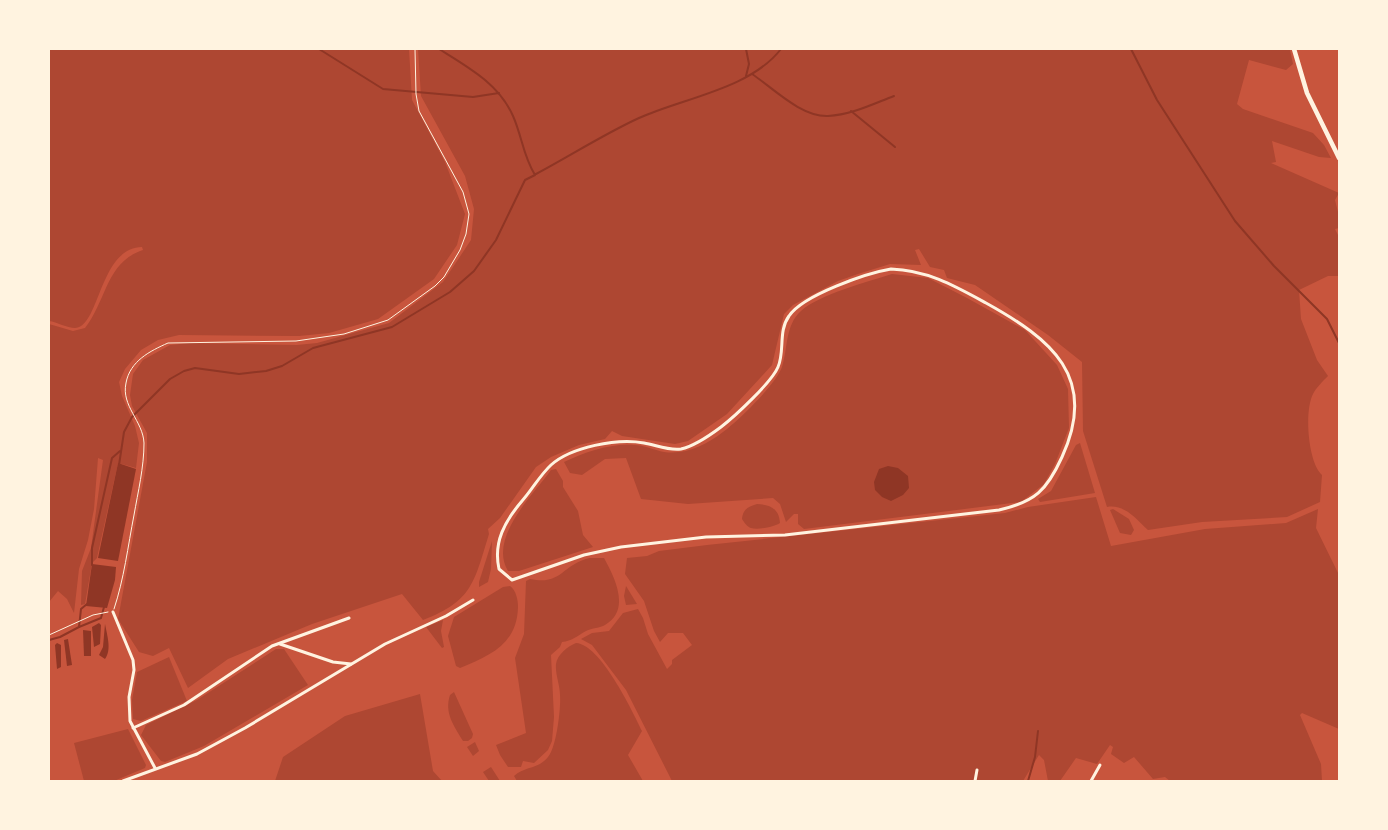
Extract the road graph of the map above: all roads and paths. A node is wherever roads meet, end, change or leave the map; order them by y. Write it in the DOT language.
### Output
graph roads {
  1 [pos="415,49"];
  2 [pos="1294,49"];
  3 [pos="1339,158"];
  4 [pos="1060,358"];
  5 [pos="472,600"];
  6 [pos="113,612"];
  7 [pos="349,618"];
  8 [pos="49,635"];
  9 [pos="280,644"];
  10 [pos="352,664"];
  11 [pos="133,728"];
  12 [pos="1100,765"];
  13 [pos="155,768"];
  14 [pos="976,770"];
  15 [pos="123,781"];
  16 [pos="975,781"];
  17 [pos="1091,781"];
  1 -- 6 [label="path"];
  2 -- 3 [label="street"];
  4 -- 4 [label="street"];
  5 -- 10 [label="street"];
  6 -- 8 [label="path"];
  6 -- 11 [label="street"];
  7 -- 9 [label="street"];
  9 -- 10 [label="street"];
  9 -- 11 [label="street"];
  10 -- 13 [label="street"];
  11 -- 13 [label="street"];
  12 -- 17 [label="street"];
  13 -- 15 [label="street"];
  14 -- 16 [label="street"];
}
